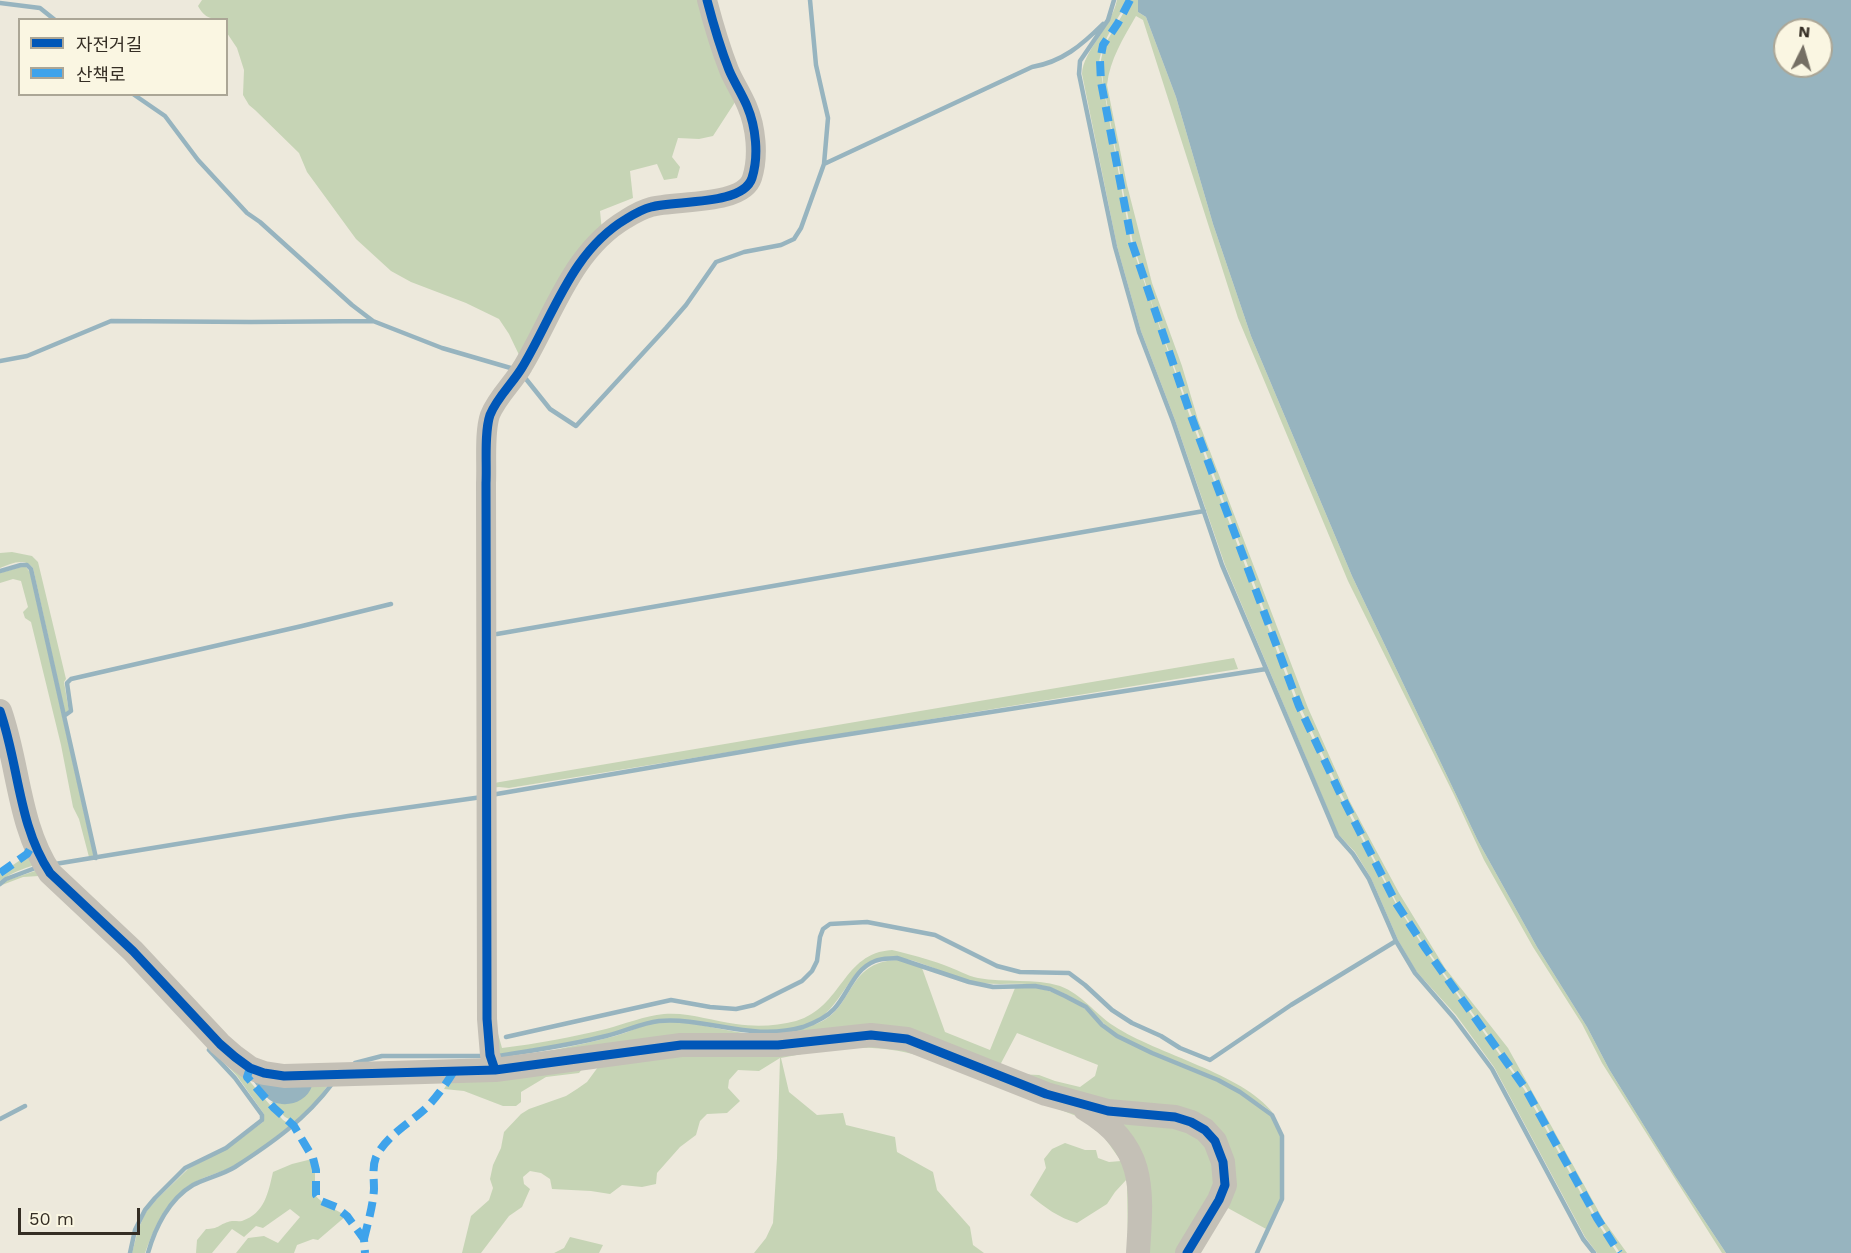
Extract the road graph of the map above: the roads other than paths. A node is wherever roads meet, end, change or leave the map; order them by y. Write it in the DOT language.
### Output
graph roads {
  1 [pos="707,0"];
  2 [pos="0,711"];
  3 [pos="495,1070"];
  4 [pos="1075,1103"];
  5 [pos="1138,1253"];
  6 [pos="1187,1253"];
  1 -- 3 [label="street"];
  2 -- 3 [label="street"];
  3 -- 4 [label="street"];
  4 -- 5 [label="street"];
  4 -- 6 [label="street"];
}
